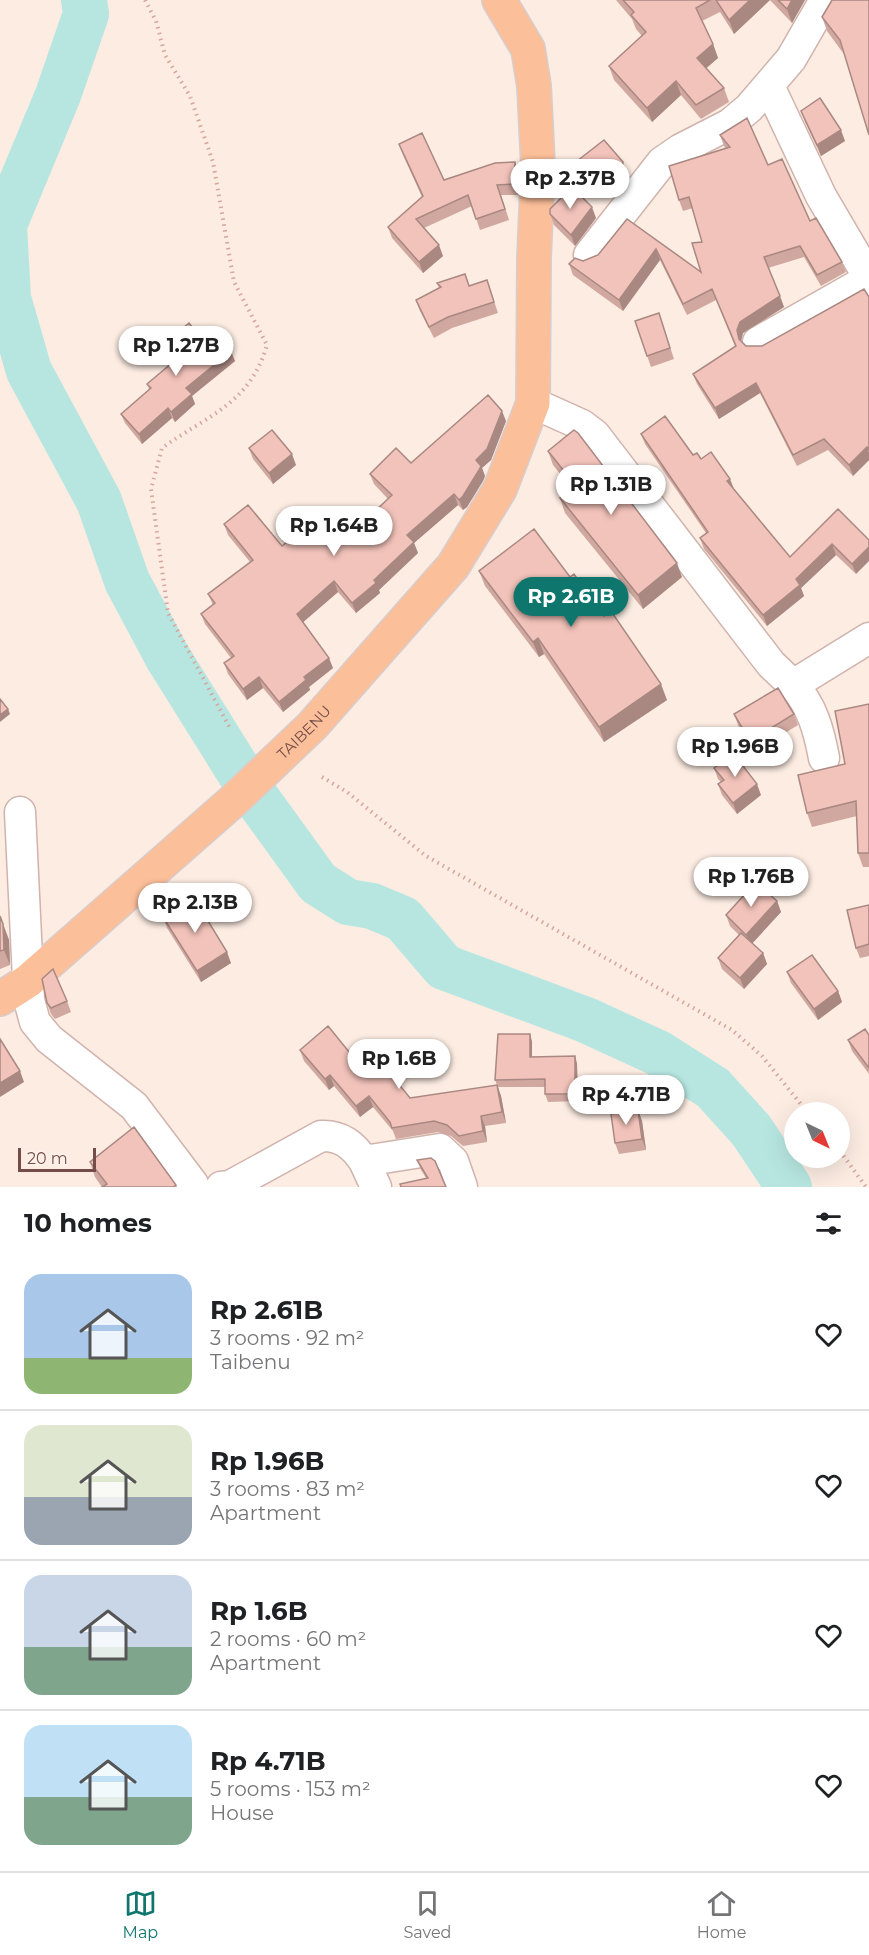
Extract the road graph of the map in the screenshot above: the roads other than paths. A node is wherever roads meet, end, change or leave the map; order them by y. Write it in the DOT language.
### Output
graph roads {
  1 [pos="499,0"];
  2 [pos="825,0"];
  3 [pos="769,87"];
  4 [pos="589,255"];
  5 [pos="869,278"];
  6 [pos="758,342"];
  7 [pos="533,403"];
  8 [pos="869,638"];
  9 [pos="793,685"];
  10 [pos="824,758"];
  11 [pos="20,812"];
  12 [pos="28,981"];
  13 [pos="0,999"];
  14 [pos="370,1174"];
  15 [pos="204,1186"];
  16 [pos="462,1187"];
  1 -- 7 [label="main road"];
  2 -- 3 [label="street"];
  3 -- 4 [label="street"];
  3 -- 5 [label="street"];
  5 -- 6 [label="street"];
  7 -- 9 [label="street"];
  7 -- 12 [label="main road, TAIBENU"];
  8 -- 9 [label="street"];
  9 -- 10 [label="street"];
  11 -- 12 [label="street"];
  12 -- 13 [label="main road, TAIBENU"];
  12 -- 15 [label="street"];
  14 -- 15 [label="street"];
  14 -- 16 [label="street"];
}
